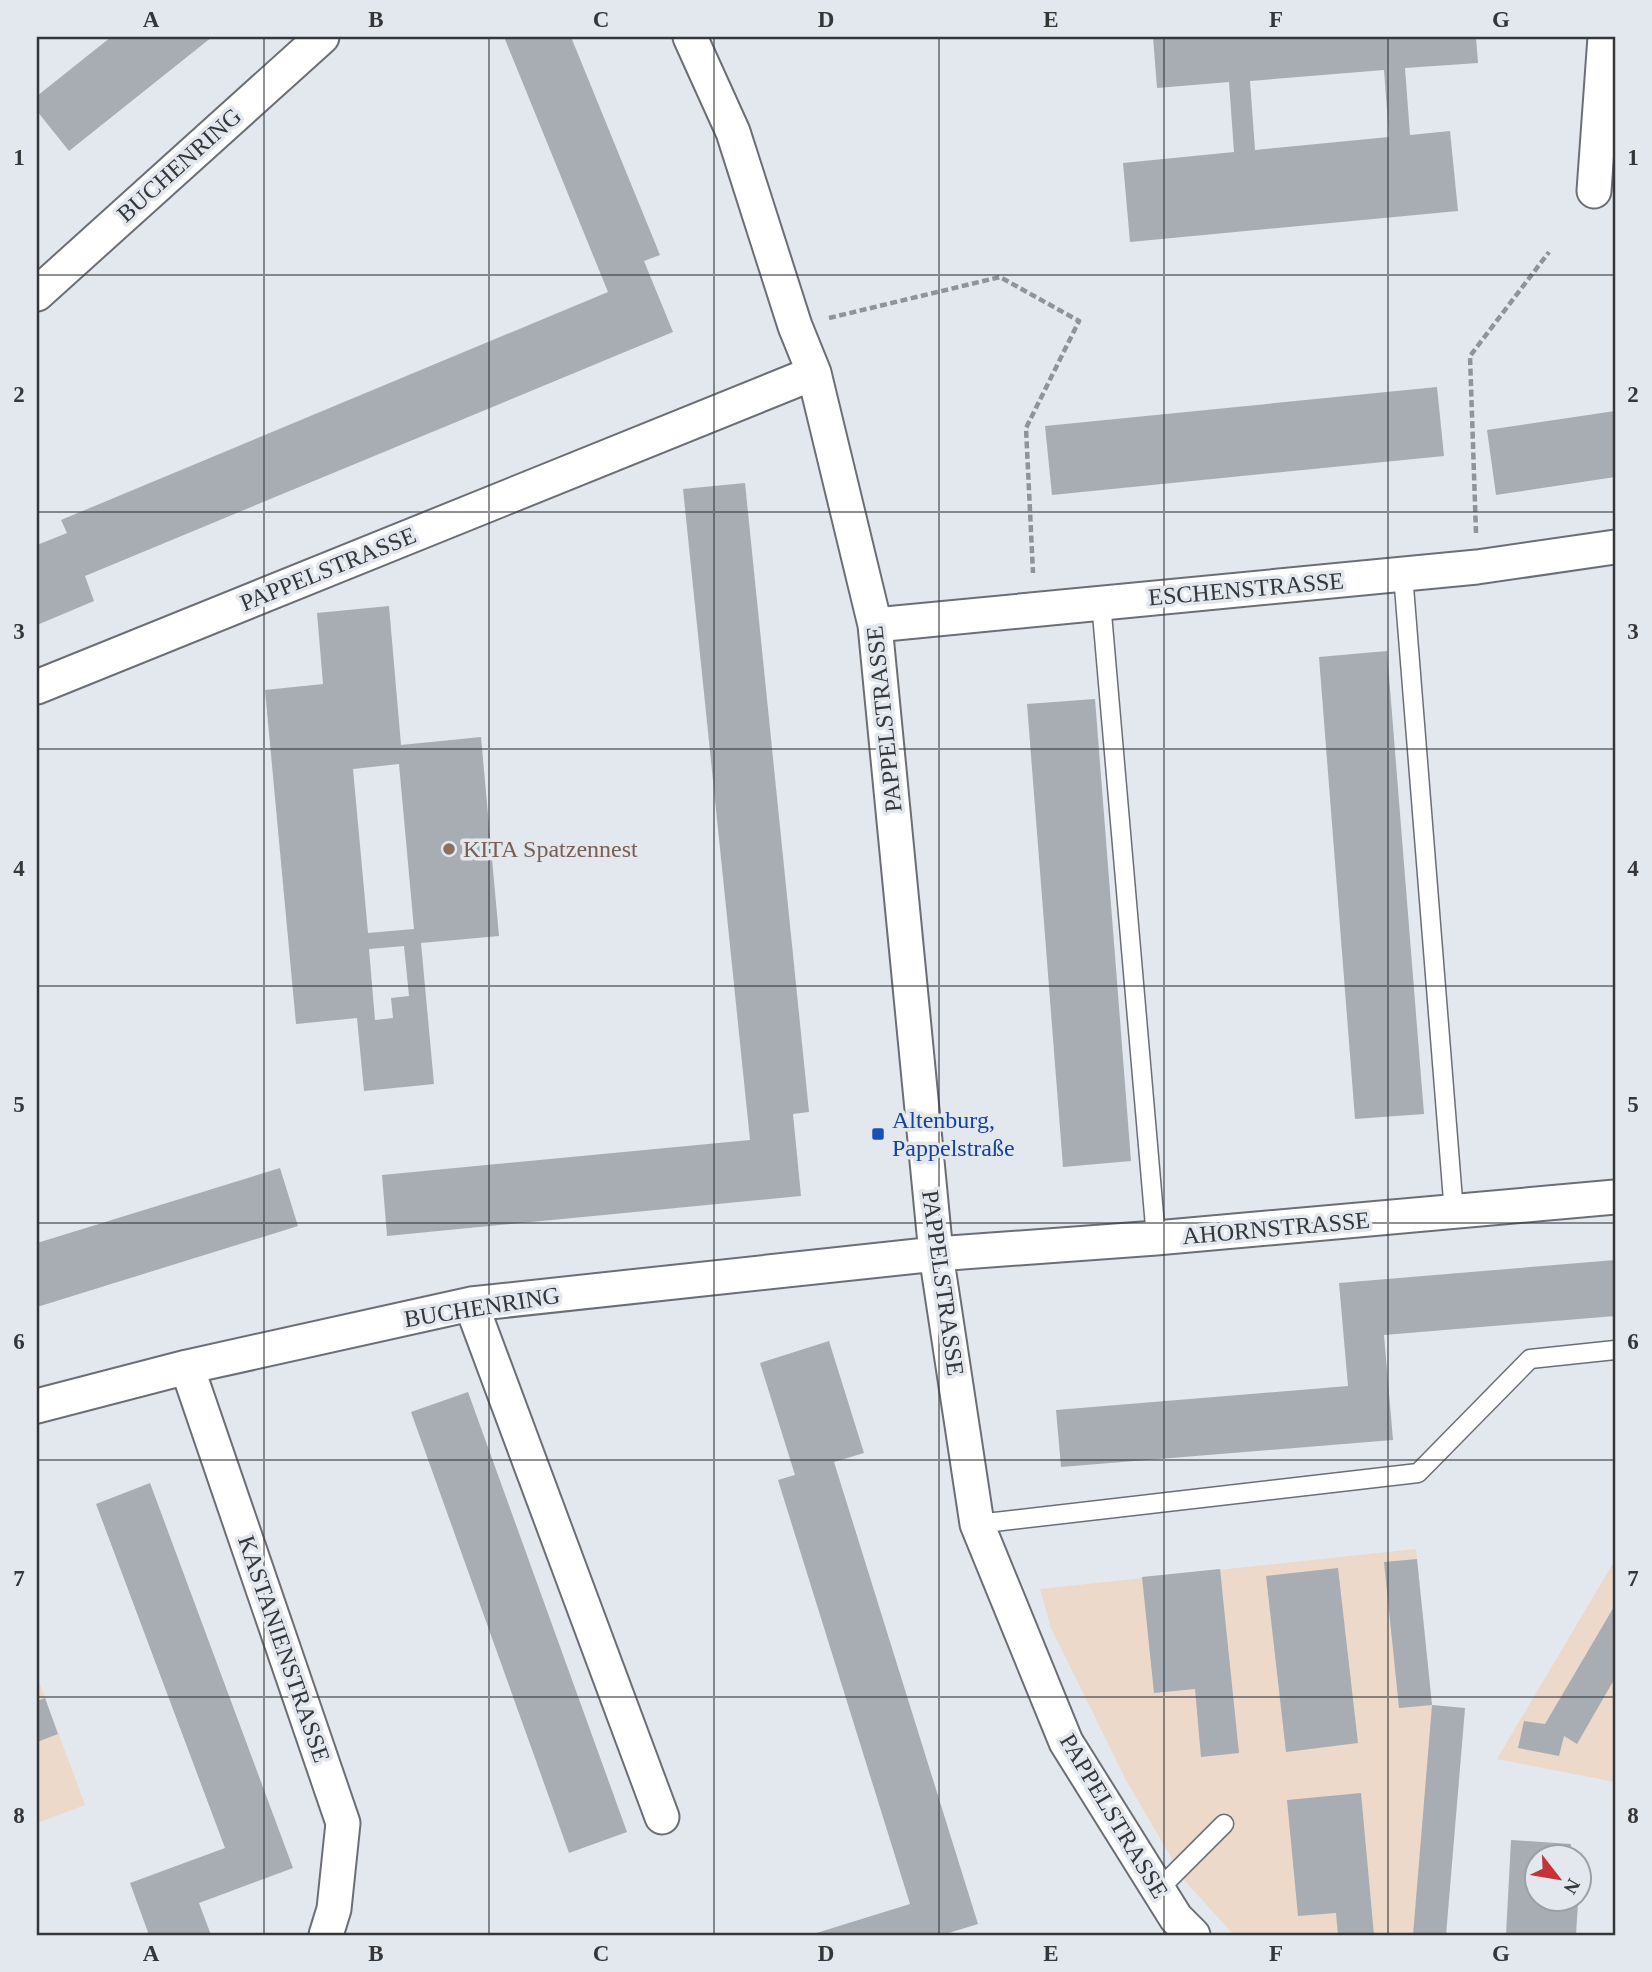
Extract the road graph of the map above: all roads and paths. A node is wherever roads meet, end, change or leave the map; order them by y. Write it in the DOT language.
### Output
graph roads {
  1 [pos="322,37"];
  2 [pos="690,37"];
  3 [pos="1605,37"];
  4 [pos="1605,190"];
  5 [pos="1549,252"];
  6 [pos="37,295"];
  7 [pos="795,326"];
  8 [pos="814,373"];
  9 [pos="1615,547"];
  10 [pos="1477,567"];
  11 [pos="1403,574"];
  12 [pos="1101,601"];
  13 [pos="1034,609"];
  14 [pos="875,625"];
  15 [pos="37,687"];
  16 [pos="1615,1197"];
  17 [pos="1454,1213"];
  18 [pos="1156,1238"];
  19 [pos="936,1254"];
  20 [pos="471,1304"];
  21 [pos="1615,1350"];
  22 [pos="187,1367"];
  23 [pos="37,1406"];
  24 [pos="977,1524"];
  25 [pos="662,1817"];
  26 [pos="1224,1824"];
  27 [pos="1158,1890"];
  28 [pos="1174,1930"];
  29 [pos="326,1935"];
  1 -- 6 [label="street, BUCHENRING"];
  2 -- 7 [label="street, PAPPELSTRASSE"];
  3 -- 4 [label="street"];
  5 -- 10 [label="path"];
  7 -- 8 [label="street, PAPPELSTRASSE"];
  7 -- 13 [label="path"];
  8 -- 14 [label="street, PAPPELSTRASSE"];
  8 -- 15 [label="street, PAPPELSTRASSE"];
  9 -- 10 [label="street, ESCHENSTRASSE"];
  10 -- 11 [label="street, ESCHENSTRASSE"];
  11 -- 12 [label="street, ESCHENSTRASSE"];
  11 -- 17 [label="lane"];
  12 -- 13 [label="street, ESCHENSTRASSE"];
  12 -- 18 [label="lane"];
  13 -- 14 [label="street, ESCHENSTRASSE"];
  14 -- 19 [label="street, PAPPELSTRASSE"];
  16 -- 17 [label="street, AHORNSTRASSE"];
  17 -- 18 [label="street, AHORNSTRASSE"];
  18 -- 19 [label="street, AHORNSTRASSE"];
  19 -- 20 [label="street, BUCHENRING"];
  19 -- 24 [label="street, PAPPELSTRASSE"];
  20 -- 22 [label="street, BUCHENRING"];
  20 -- 25 [label="street"];
  21 -- 24 [label="lane"];
  22 -- 23 [label="street, BUCHENRING"];
  22 -- 29 [label="street, KASTANIENSTRASSE"];
  24 -- 27 [label="street, PAPPELSTRASSE"];
  26 -- 27 [label="lane"];
  27 -- 28 [label="street, PAPPELSTRASSE"];
}
